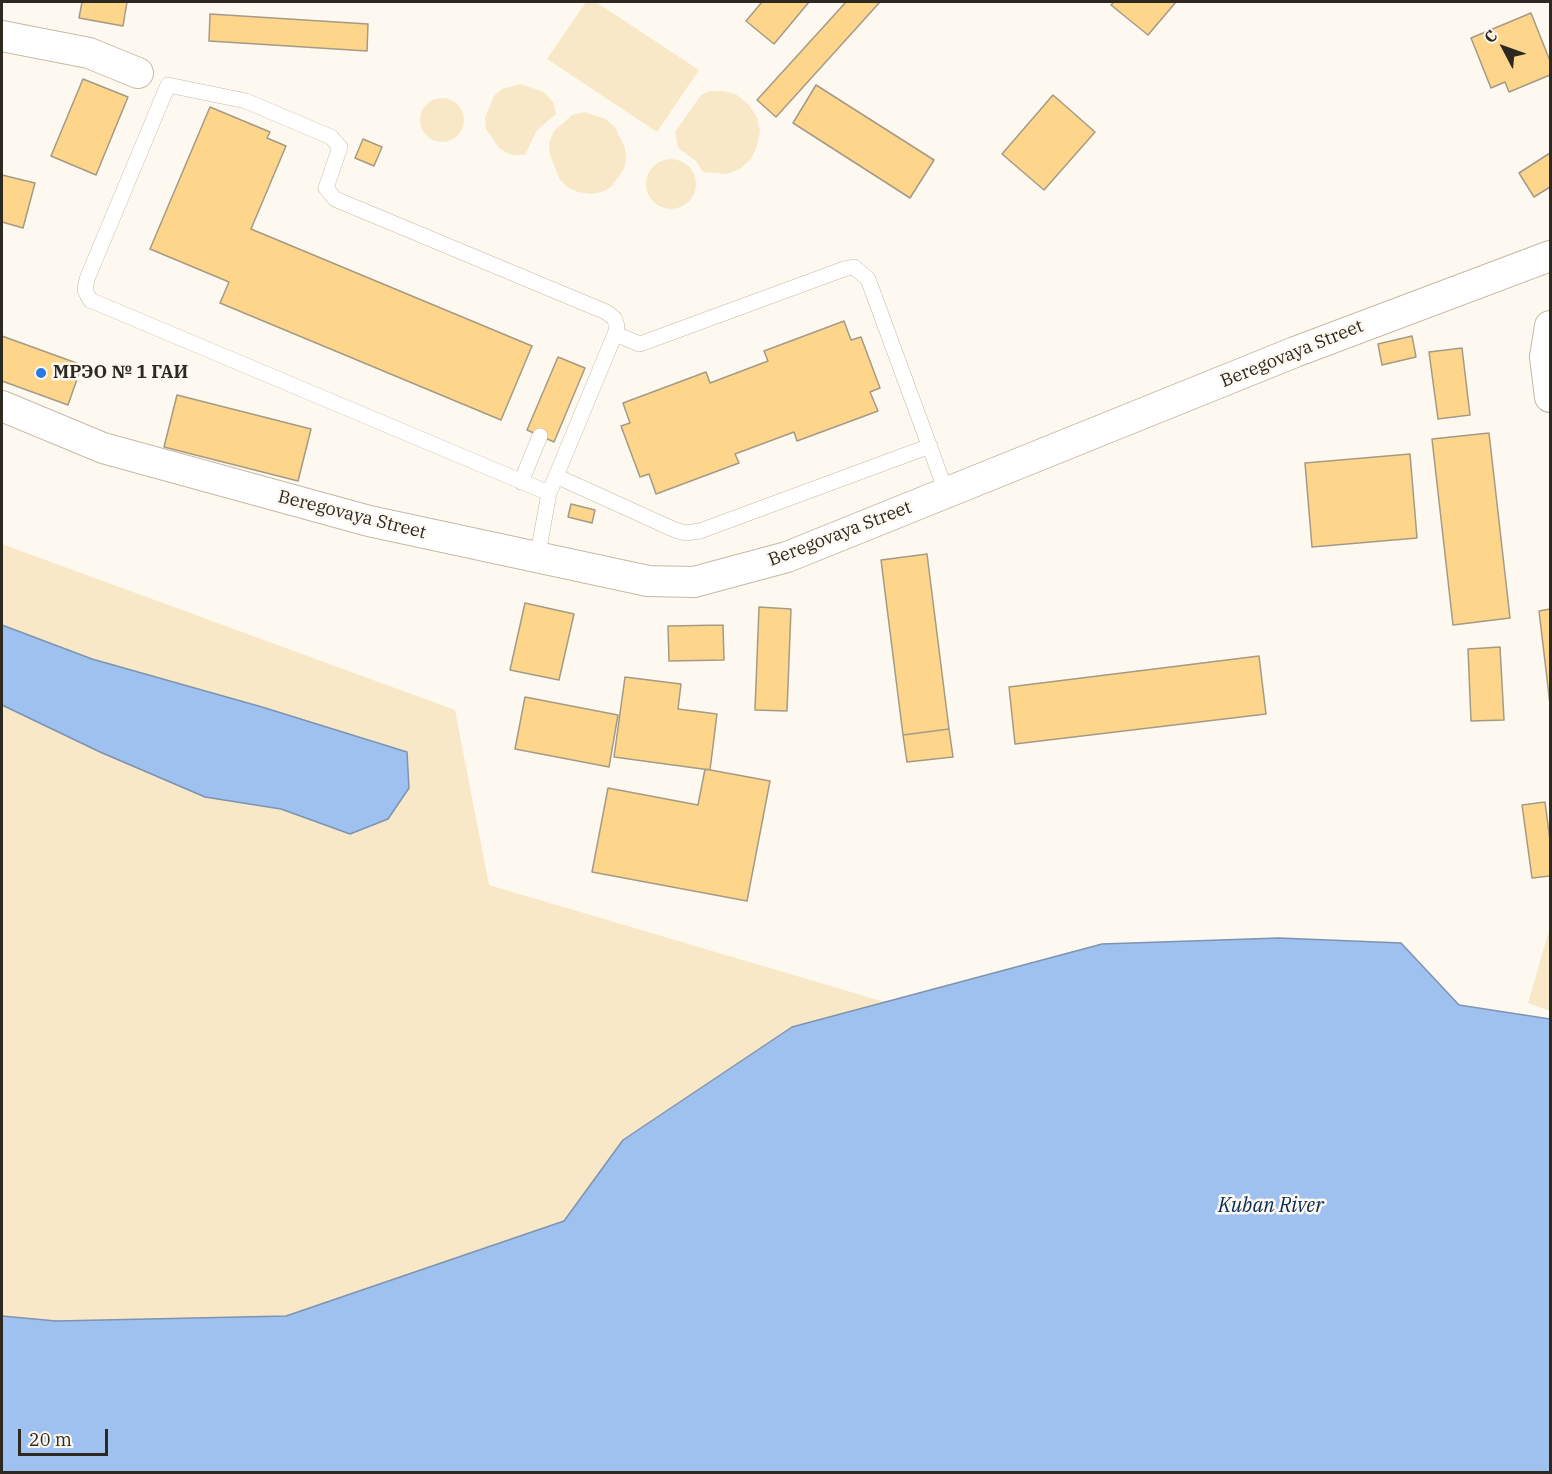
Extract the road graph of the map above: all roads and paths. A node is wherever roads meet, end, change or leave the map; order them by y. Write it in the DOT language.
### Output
graph roads {
  1 [pos="2,36"];
  2 [pos="153,79"];
  3 [pos="1551,256"];
  4 [pos="1551,326"];
  5 [pos="615,334"];
  6 [pos="1551,397"];
  7 [pos="2,406"];
  8 [pos="540,436"];
  9 [pos="930,446"];
  10 [pos="556,476"];
  11 [pos="521,482"];
  12 [pos="549,493"];
  13 [pos="947,494"];
  14 [pos="537,559"];
  1 -- 2 [label="street"];
  2 -- 5 [label="lane"];
  2 -- 11 [label="lane"];
  3 -- 13 [label="street, Beregovaya Street"];
  4 -- 6 [label="street"];
  5 -- 9 [label="lane"];
  5 -- 10 [label="lane"];
  7 -- 14 [label="street, Beregovaya Street"];
  8 -- 11 [label="lane"];
  9 -- 10 [label="lane"];
  9 -- 13 [label="lane"];
  10 -- 12 [label="lane"];
  11 -- 12 [label="lane"];
  12 -- 14 [label="lane"];
  13 -- 14 [label="street, Beregovaya Street"];
}
